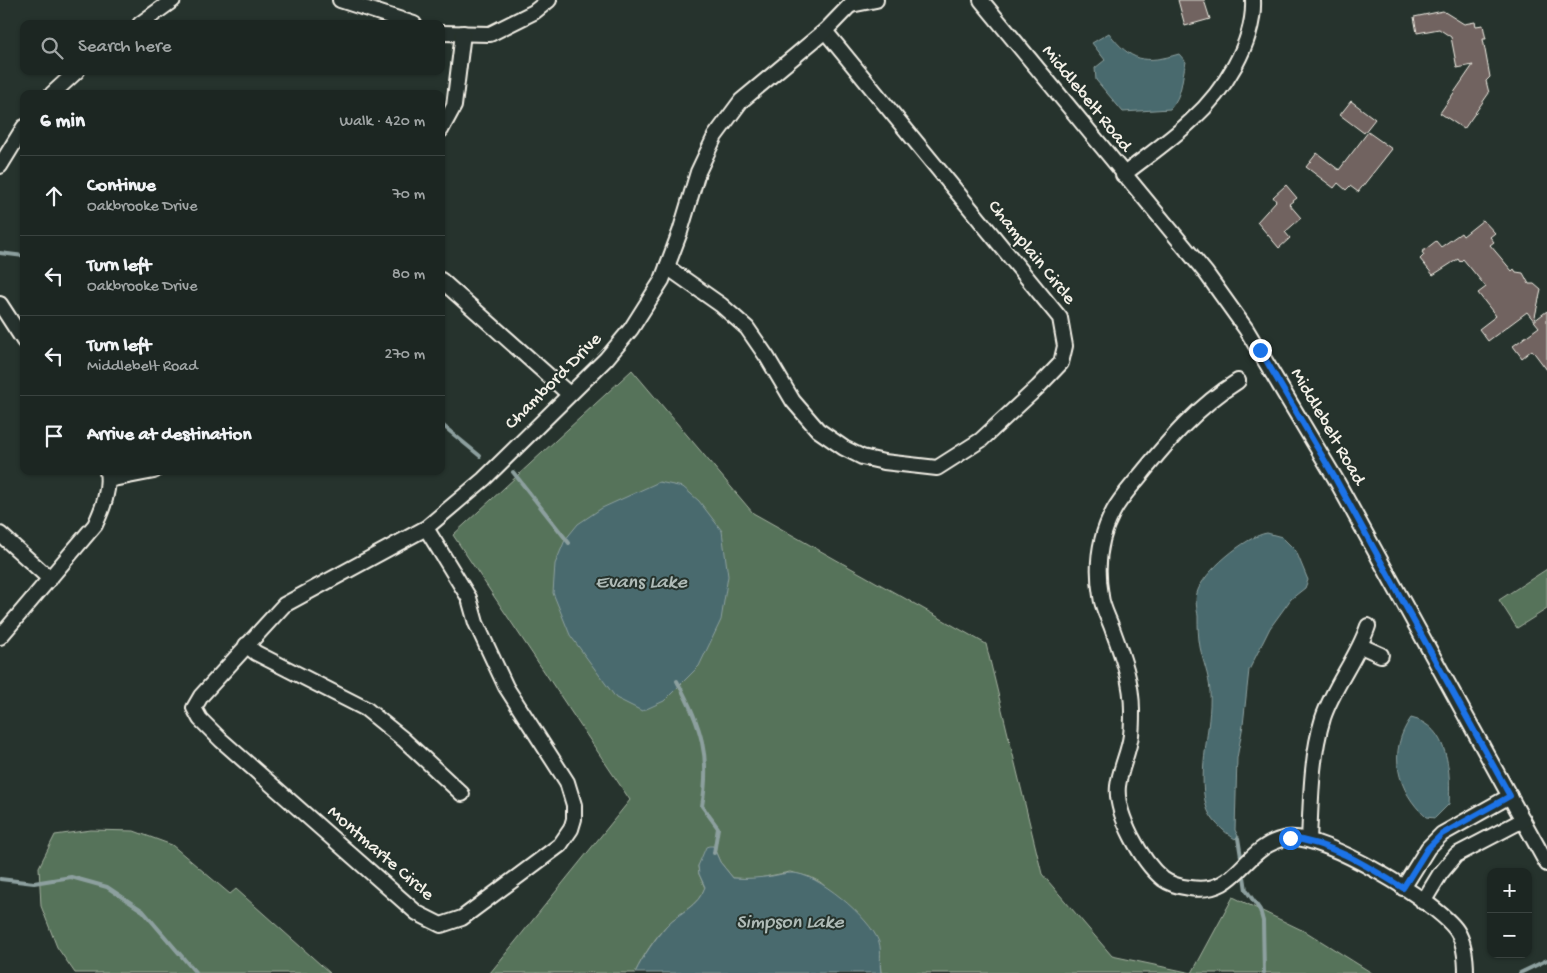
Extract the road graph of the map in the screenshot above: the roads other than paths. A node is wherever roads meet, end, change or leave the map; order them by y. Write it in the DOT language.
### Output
graph roads {
  1 [pos="173,0"];
  2 [pos="340,0"];
  3 [pos="549,0"];
  4 [pos="876,0"];
  5 [pos="981,0"];
  6 [pos="1253,0"];
  7 [pos="853,3"];
  8 [pos="146,20"];
  9 [pos="402,20"];
  10 [pos="825,31"];
  11 [pos="445,33"];
  12 [pos="462,33"];
  13 [pos="73,75"];
  14 [pos="56,90"];
  15 [pos="445,123"];
  16 [pos="20,134"];
  17 [pos="0,166"];
  18 [pos="1123,175"];
  19 [pos="667,267"];
  20 [pos="445,284"];
  21 [pos="0,304"];
  22 [pos="20,336"];
  23 [pos="1238,381"];
  24 [pos="569,394"];
  25 [pos="108,475"];
  26 [pos="426,528"];
  27 [pos="0,534"];
  28 [pos="50,579"];
  29 [pos="1368,626"];
  30 [pos="0,637"];
  31 [pos="246,645"];
  32 [pos="1362,646"];
  33 [pos="1381,655"];
  34 [pos="194,708"];
  35 [pos="462,794"];
  36 [pos="1510,796"];
  37 [pos="1523,820"];
  38 [pos="1310,840"];
  39 [pos="1547,864"];
  40 [pos="1403,888"];
  41 [pos="1423,902"];
  42 [pos="1466,973"];
  1 -- 8 [label="street"];
  2 -- 9 [label="street"];
  3 -- 12 [label="street"];
  4 -- 7 [label="street, Chambord Drive"];
  5 -- 18 [label="street, Middlebelt Road"];
  6 -- 18 [label="street"];
  7 -- 10 [label="street, Chambord Drive"];
  10 -- 19 [label="street, Chambord Drive"];
  10 -- 19 [label="street, Champlain Circle"];
  11 -- 12 [label="street"];
  12 -- 15 [label="street"];
  13 -- 14 [label="street"];
  16 -- 17 [label="street"];
  18 -- 36 [label="street, Middlebelt Road"];
  19 -- 24 [label="street, Chambord Drive"];
  20 -- 24 [label="street"];
  21 -- 22 [label="street"];
  23 -- 38 [label="street"];
  24 -- 26 [label="street, Chambord Drive"];
  25 -- 28 [label="street"];
  26 -- 31 [label="street, Chambord Drive"];
  26 -- 34 [label="street, Montmarte Circle"];
  27 -- 28 [label="street"];
  28 -- 30 [label="street"];
  29 -- 32 [label="street"];
  31 -- 34 [label="street, Chambord Drive"];
  31 -- 35 [label="street"];
  32 -- 33 [label="street"];
  32 -- 38 [label="street"];
  36 -- 37 [label="street, Middlebelt Road"];
  36 -- 40 [label="street"];
  37 -- 39 [label="street, Middlebelt Road"];
  37 -- 41 [label="street"];
  38 -- 40 [label="street"];
  40 -- 41 [label="street"];
  41 -- 42 [label="street"];
}
